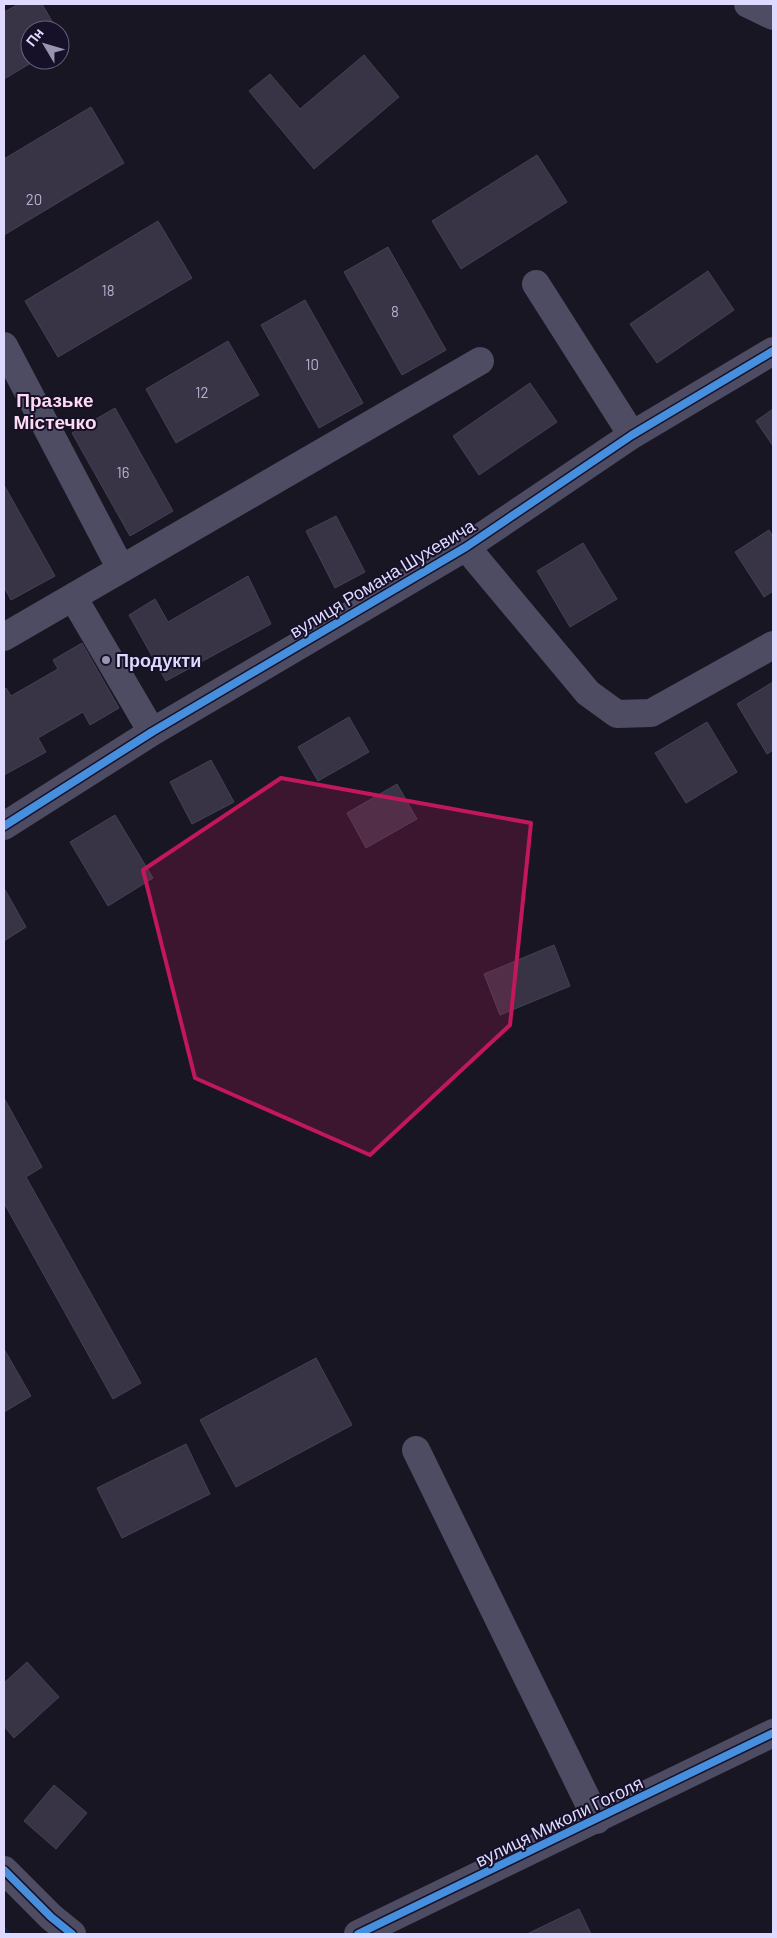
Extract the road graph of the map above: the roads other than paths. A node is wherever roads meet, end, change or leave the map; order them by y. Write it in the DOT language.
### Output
graph roads {
  1 [pos="748,4"];
  2 [pos="773,16"];
  3 [pos="536,284"];
  4 [pos="4,346"];
  5 [pos="773,351"];
  6 [pos="480,361"];
  7 [pos="632,435"];
  8 [pos="466,548"];
  9 [pos="121,569"];
  10 [pos="73,597"];
  11 [pos="4,637"];
  12 [pos="773,645"];
  13 [pos="152,732"];
  14 [pos="4,826"];
  15 [pos="416,1450"];
  16 [pos="773,1733"];
  17 [pos="597,1820"];
  18 [pos="4,1870"];
  19 [pos="72,1934"];
  20 [pos="358,1934"];
  1 -- 2 [label="street"];
  3 -- 7 [label="street"];
  4 -- 9 [label="street"];
  5 -- 7 [label="street, вулиця Романа Шухевича"];
  6 -- 9 [label="street"];
  7 -- 8 [label="street, вулиця Романа Шухевича"];
  8 -- 12 [label="street"];
  8 -- 13 [label="street, вулиця Романа Шухевича"];
  9 -- 10 [label="street"];
  10 -- 11 [label="street"];
  10 -- 13 [label="street"];
  13 -- 14 [label="street, вулиця Романа Шухевича"];
  15 -- 17 [label="street"];
  16 -- 17 [label="street, вулиця Миколи Гоголя"];
  17 -- 20 [label="street, вулиця Миколи Гоголя"];
  18 -- 19 [label="street"];
}
